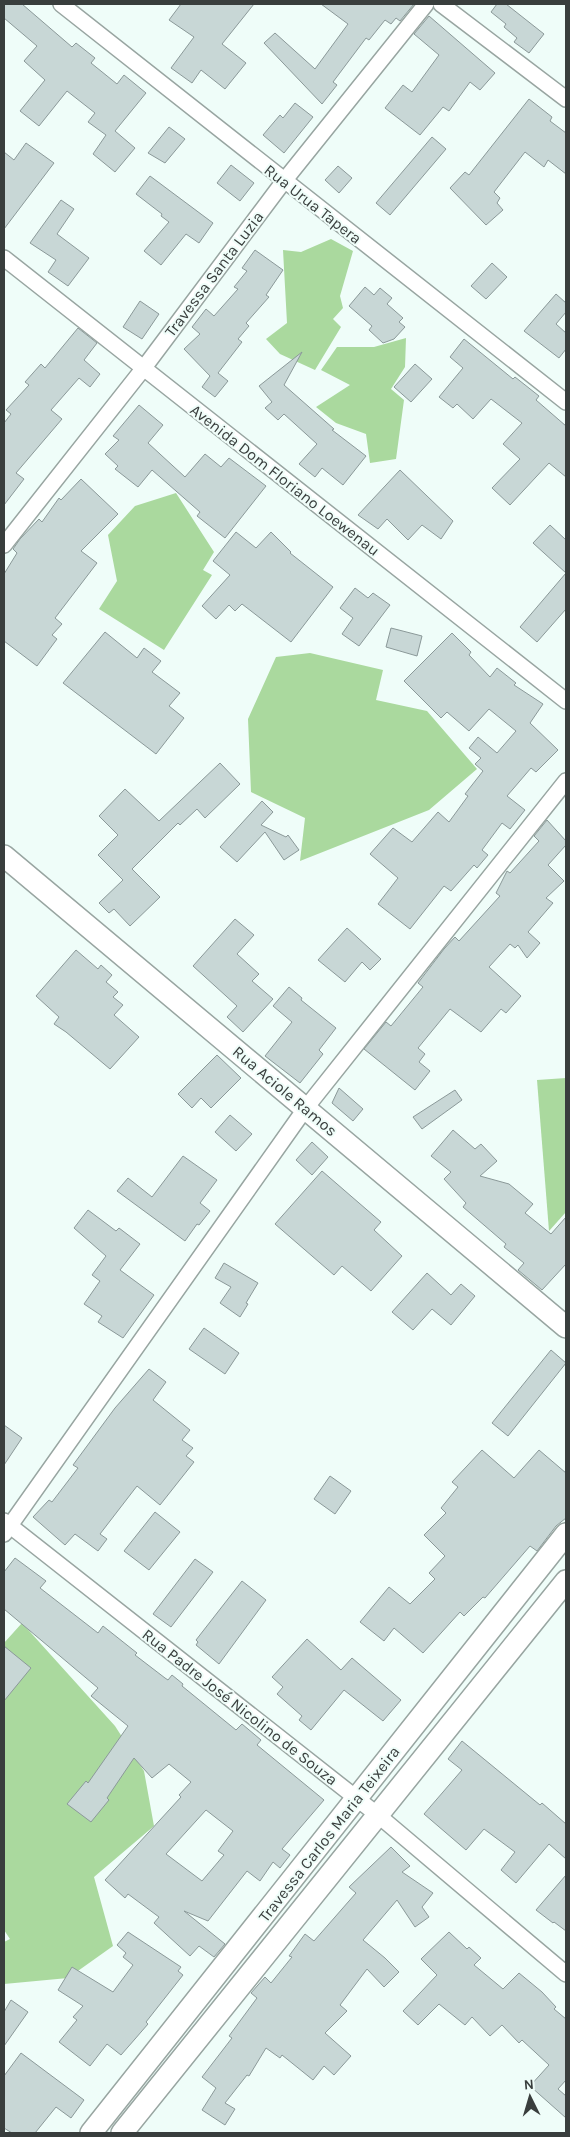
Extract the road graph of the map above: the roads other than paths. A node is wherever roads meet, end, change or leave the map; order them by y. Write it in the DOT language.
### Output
graph roads {
  1 [pos="61,4"];
  2 [pos="426,4"];
  3 [pos="441,4"];
  4 [pos="566,99"];
  5 [pos="284,181"];
  6 [pos="4,258"];
  7 [pos="143,369"];
  8 [pos="566,402"];
  9 [pos="4,545"];
  10 [pos="566,701"];
  11 [pos="566,781"];
  12 [pos="4,856"];
  13 [pos="306,1109"];
  14 [pos="566,1327"];
  15 [pos="6,1527"];
  16 [pos="566,1534"];
  17 [pos="566,1581"];
  18 [pos="356,1799"];
  19 [pos="379,1816"];
  20 [pos="566,1974"];
  21 [pos="90,2133"];
  22 [pos="122,2133"];
  1 -- 5 [label="street, Rua Urua Tapera"];
  2 -- 5 [label="street, Travessa Santa Luzia"];
  3 -- 4 [label="street"];
  5 -- 7 [label="street, Travessa Santa Luzia"];
  5 -- 8 [label="street, Rua Urua Tapera"];
  6 -- 7 [label="street, Avenida Dom Floriano Loewenau"];
  7 -- 9 [label="street, Travessa Santa Luzia"];
  7 -- 10 [label="street, Avenida Dom Floriano Loewenau"];
  11 -- 13 [label="street"];
  12 -- 13 [label="main road, Rua Aciole Ramos"];
  13 -- 14 [label="main road, Rua Aciole Ramos"];
  13 -- 15 [label="street"];
  15 -- 18 [label="street, Rua Padre José Nicolino de Souza"];
  16 -- 18 [label="main road, Travessa Carlos Maria Teixeira"];
  17 -- 19 [label="main road, Travessa Carlos Maria Teixeira"];
  18 -- 19 [label="street, Rua Padre José Nicolino de Souza"];
  18 -- 21 [label="main road, Travessa Carlos Maria Teixeira"];
  19 -- 20 [label="street, Rua Padre José Nicolino de Souza"];
  19 -- 22 [label="main road, Travessa Carlos Maria Teixeira"];
}
